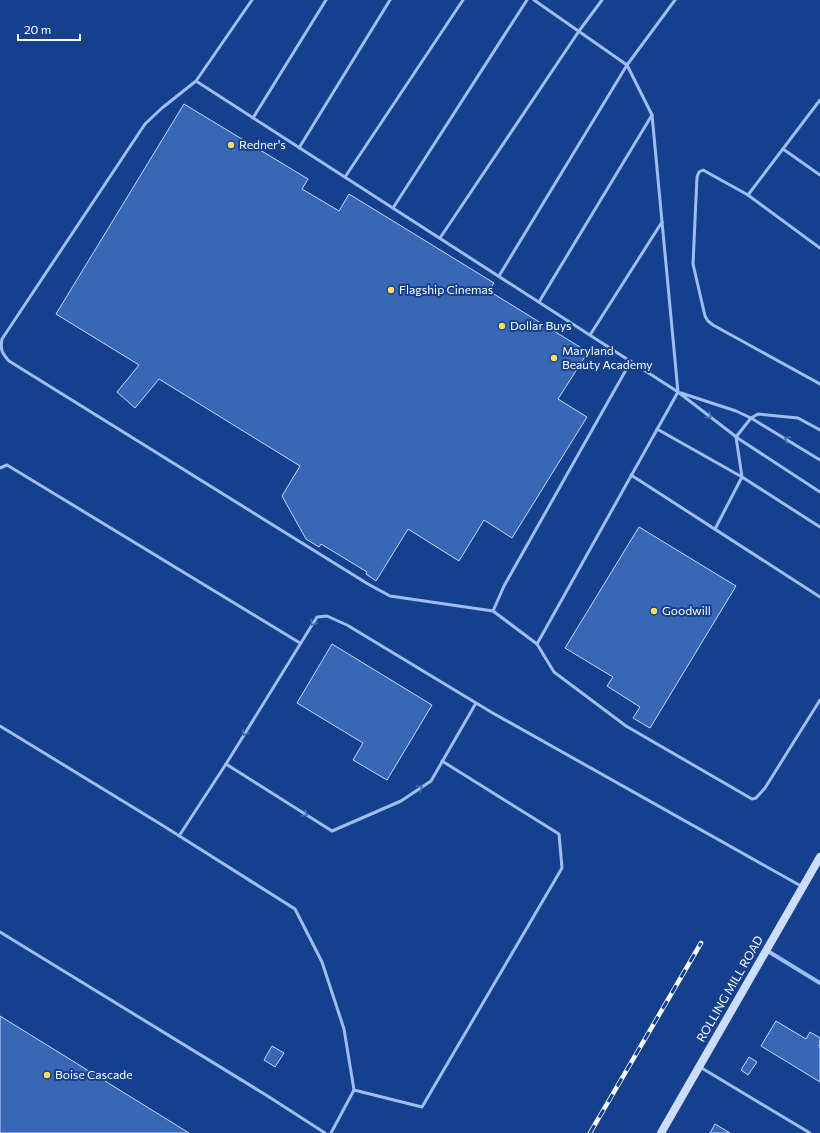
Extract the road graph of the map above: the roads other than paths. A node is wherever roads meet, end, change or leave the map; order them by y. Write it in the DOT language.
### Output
graph roads {
  1 [pos="252,0"];
  2 [pos="326,0"];
  3 [pos="390,0"];
  4 [pos="463,0"];
  5 [pos="527,0"];
  6 [pos="534,0"];
  7 [pos="602,0"];
  8 [pos="675,0"];
  9 [pos="579,31"];
  10 [pos="627,65"];
  11 [pos="196,81"];
  12 [pos="820,100"];
  13 [pos="652,115"];
  14 [pos="253,118"];
  15 [pos="299,148"];
  16 [pos="783,149"];
  17 [pos="820,175"];
  18 [pos="345,177"];
  19 [pos="748,195"];
  20 [pos="393,208"];
  21 [pos="662,222"];
  22 [pos="440,238"];
  23 [pos="820,248"];
  24 [pos="499,276"];
  25 [pos="539,302"];
  26 [pos="590,335"];
  27 [pos="631,361"];
  28 [pos="820,384"];
  29 [pos="678,392"];
  30 [pos="751,418"];
  31 [pos="657,429"];
  32 [pos="820,430"];
  33 [pos="736,437"];
  34 [pos="820,460"];
  35 [pos="0,468"];
  36 [pos="631,475"];
  37 [pos="742,477"];
  38 [pos="820,492"];
  39 [pos="820,527"];
  40 [pos="715,529"];
  41 [pos="820,597"];
  42 [pos="493,611"];
  43 [pos="300,643"];
  44 [pos="537,644"];
  45 [pos="820,700"];
  46 [pos="476,703"];
  47 [pos="0,726"];
  48 [pos="442,761"];
  49 [pos="226,764"];
  50 [pos="179,836"];
  51 [pos="820,857"];
  52 [pos="803,887"];
  53 [pos="0,932"];
  54 [pos="766,950"];
  55 [pos="820,983"];
  56 [pos="699,1066"];
  57 [pos="354,1090"];
  58 [pos="324,1133"];
  59 [pos="331,1133"];
  60 [pos="661,1133"];
  61 [pos="810,1133"];
  1 -- 11 [label="lane"];
  2 -- 14 [label="lane"];
  3 -- 15 [label="lane"];
  4 -- 18 [label="lane"];
  5 -- 20 [label="lane"];
  6 -- 9 [label="lane"];
  7 -- 9 [label="lane"];
  8 -- 10 [label="lane"];
  9 -- 10 [label="lane"];
  9 -- 22 [label="lane"];
  10 -- 13 [label="lane"];
  10 -- 24 [label="lane"];
  11 -- 14 [label="lane"];
  11 -- 42 [label="lane"];
  12 -- 16 [label="lane"];
  13 -- 21 [label="lane"];
  13 -- 25 [label="lane"];
  14 -- 15 [label="lane"];
  15 -- 18 [label="lane"];
  16 -- 17 [label="lane"];
  16 -- 19 [label="lane"];
  18 -- 20 [label="lane"];
  19 -- 23 [label="lane"];
  19 -- 28 [label="lane"];
  20 -- 22 [label="lane"];
  21 -- 26 [label="lane"];
  21 -- 29 [label="lane"];
  22 -- 24 [label="lane"];
  24 -- 25 [label="lane"];
  25 -- 26 [label="lane"];
  26 -- 27 [label="lane"];
  27 -- 29 [label="lane"];
  27 -- 42 [label="lane"];
  29 -- 30 [label="lane"];
  29 -- 31 [label="lane"];
  29 -- 33 [label="lane, one-way"];
  30 -- 32 [label="lane"];
  30 -- 33 [label="lane"];
  34 -- 30 [label="lane, one-way"];
  31 -- 36 [label="lane"];
  31 -- 37 [label="lane"];
  33 -- 37 [label="lane"];
  33 -- 38 [label="lane"];
  35 -- 43 [label="lane"];
  36 -- 40 [label="lane"];
  36 -- 44 [label="lane"];
  37 -- 39 [label="lane"];
  37 -- 40 [label="lane"];
  40 -- 41 [label="lane"];
  42 -- 44 [label="lane"];
  46 -- 43 [label="lane, one-way"];
  43 -- 49 [label="lane, one-way"];
  44 -- 45 [label="lane"];
  46 -- 48 [label="lane"];
  46 -- 52 [label="lane"];
  47 -- 50 [label="lane"];
  49 -- 48 [label="lane, one-way"];
  48 -- 57 [label="lane"];
  49 -- 50 [label="lane"];
  50 -- 57 [label="lane"];
  51 -- 52 [label="street, ROLLING MILL ROAD"];
  52 -- 54 [label="street, ROLLING MILL ROAD"];
  53 -- 58 [label="lane"];
  54 -- 55 [label="street"];
  54 -- 56 [label="street, ROLLING MILL ROAD"];
  56 -- 60 [label="street, ROLLING MILL ROAD"];
  56 -- 61 [label="lane"];
  57 -- 59 [label="lane"];
}
